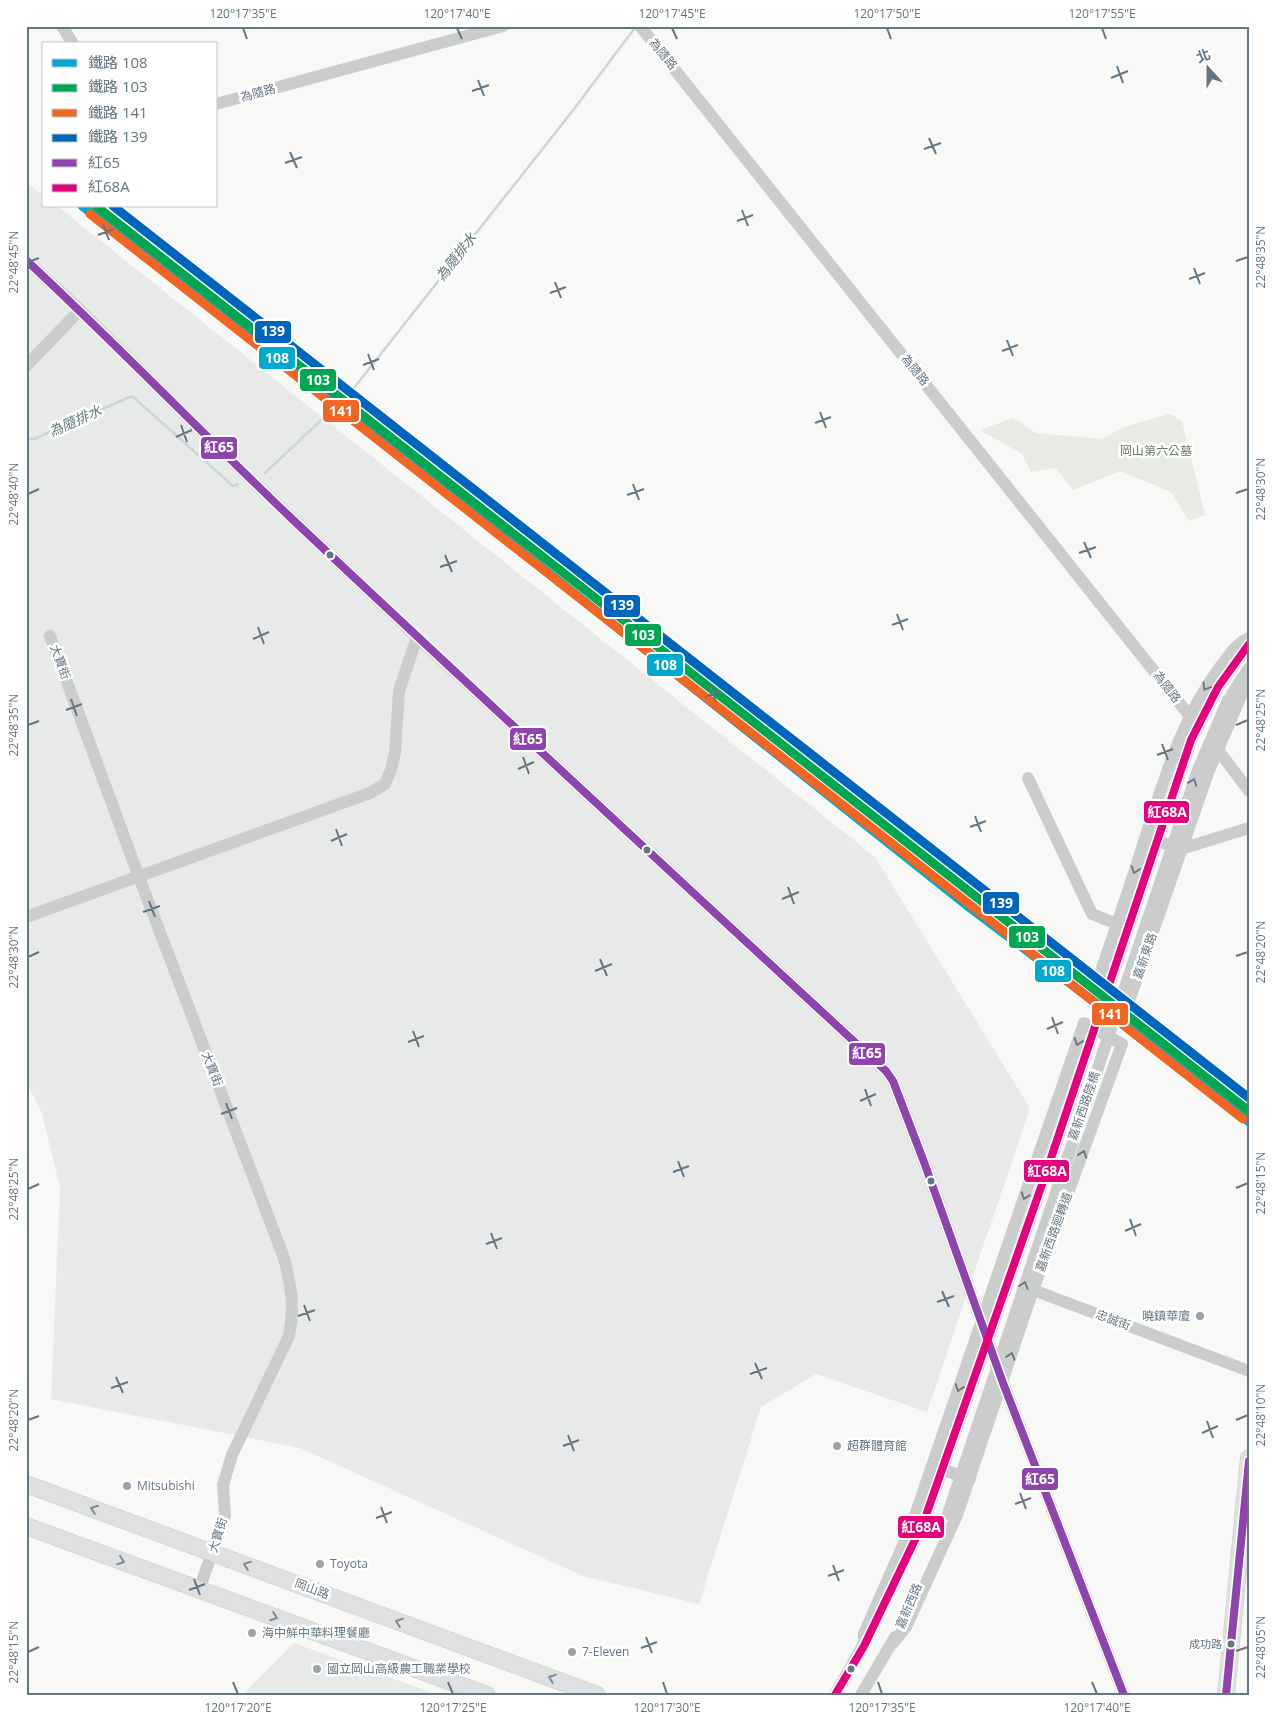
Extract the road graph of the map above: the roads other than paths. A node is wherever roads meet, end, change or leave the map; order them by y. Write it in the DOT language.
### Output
graph roads {
  1 [pos="62,26"];
  2 [pos="503,26"];
  3 [pos="640,26"];
  4 [pos="72,42"];
  5 [pos="218,103"];
  6 [pos="26,260"];
  7 [pos="80,310"];
  8 [pos="26,366"];
  9 [pos="50,636"];
  10 [pos="417,637"];
  11 [pos="1249,638"];
  12 [pos="1249,644"];
  13 [pos="1249,668"];
  14 [pos="1249,684"];
  15 [pos="1189,715"];
  16 [pos="1218,750"];
  17 [pos="1028,778"];
  18 [pos="1249,791"];
  19 [pos="1249,828"];
  20 [pos="1146,837"];
  21 [pos="1181,849"];
  22 [pos="139,878"];
  23 [pos="26,917"];
  24 [pos="1117,924"];
  25 [pos="1033,1290"];
  26 [pos="981,1326"];
  27 [pos="1249,1371"];
  28 [pos="1003,1383"];
  29 [pos="1249,1458"];
  30 [pos="933,1466"];
  31 [pos="970,1479"];
  32 [pos="26,1484"];
  33 [pos="948,1514"];
  34 [pos="924,1521"];
  35 [pos="26,1526"];
  36 [pos="212,1553"];
  37 [pos="198,1590"];
  38 [pos="893,1643"];
  39 [pos="864,1646"];
  40 [pos="487,1695"];
  41 [pos="597,1695"];
  42 [pos="835,1695"];
  43 [pos="861,1695"];
  44 [pos="1124,1695"];
  45 [pos="1226,1695"];
  1 -- 4 [label="street"];
  2 -- 5 [label="street, 為隨路"];
  3 -- 15 [label="street, 為隨路"];
  6 -- 7 [label="street"];
  7 -- 8 [label="street"];
  7 -- 10 [label="street"];
  9 -- 22 [label="street, 大寶街"];
  10 -- 22 [label="street"];
  10 -- 26 [label="street"];
  11 -- 15 [label="street, 嘉新東路, one-way"];
  12 -- 34 [label="street, 嘉新西路陸橋, bridge"];
  33 -- 13 [label="street, 嘉新西路陸橋, one-way, bridge"];
  14 -- 16 [label="street, 嘉新東路"];
  15 -- 20 [label="street, 嘉新東路"];
  16 -- 18 [label="street"];
  16 -- 21 [label="street, 嘉新東路"];
  17 -- 24 [label="street"];
  19 -- 21 [label="street"];
  20 -- 21 [label="street"];
  20 -- 24 [label="street, 嘉新東路, one-way"];
  21 -- 24 [label="street, 嘉新東路"];
  22 -- 23 [label="street"];
  22 -- 36 [label="street, 大寶街"];
  25 -- 26 [label="street, 嘉新西路迴轉道, one-way"];
  25 -- 27 [label="street, 忠誠街"];
  28 -- 25 [label="street, 嘉新西路迴轉道, one-way"];
  26 -- 28 [label="street"];
  26 -- 30 [label="street, one-way"];
  28 -- 31 [label="street, 嘉新西路迴轉道"];
  28 -- 44 [label="street"];
  29 -- 45 [label="main road"];
  30 -- 31 [label="street"];
  30 -- 39 [label="street"];
  31 -- 38 [label="street, 嘉新西路迴轉道"];
  36 -- 32 [label="main road, 岡山路, one-way"];
  33 -- 38 [label="street, 嘉新西路"];
  34 -- 39 [label="street, 嘉新西路"];
  35 -- 37 [label="main road, one-way"];
  36 -- 37 [label="street, 大寶街"];
  41 -- 36 [label="main road, 岡山路, one-way"];
  37 -- 40 [label="main road, one-way"];
  38 -- 43 [label="street, 嘉新西路"];
  39 -- 42 [label="street, 嘉新西路"];
}
